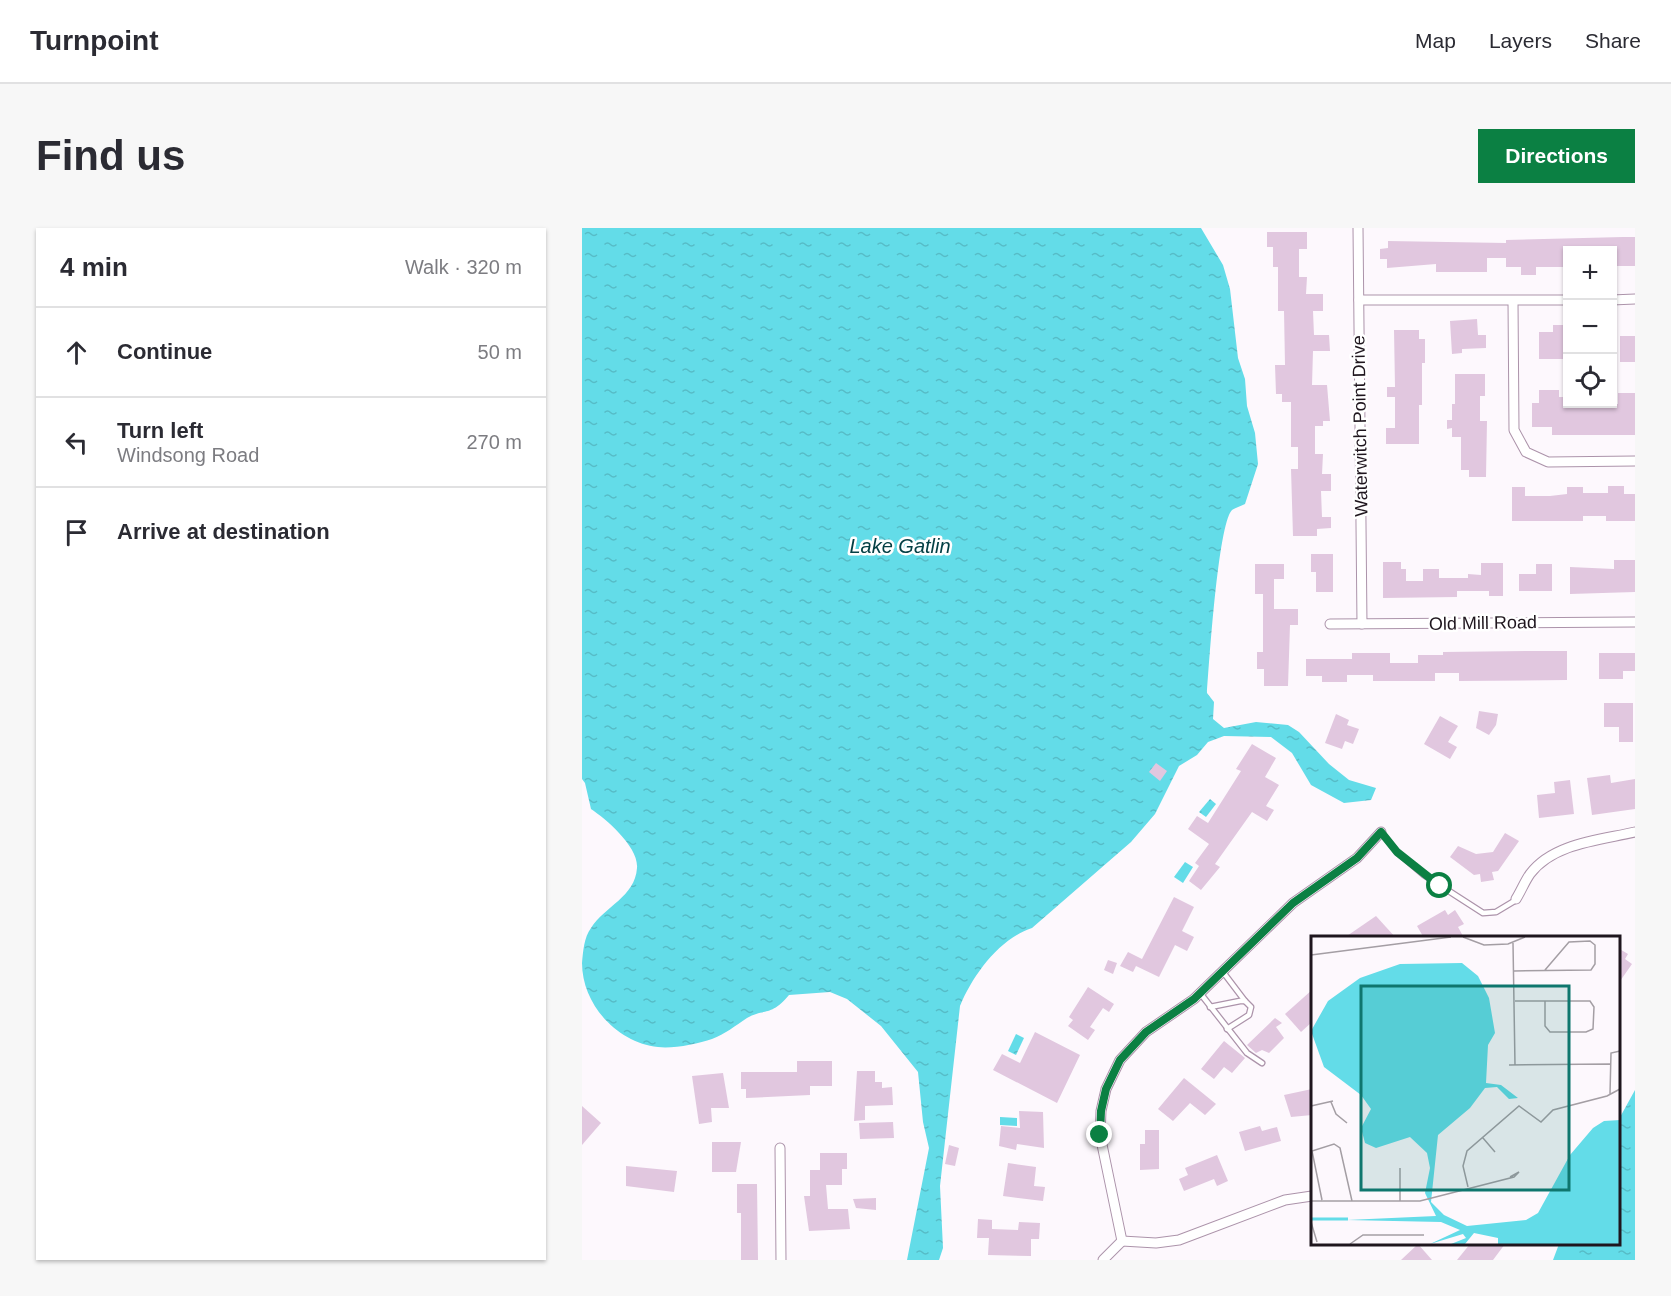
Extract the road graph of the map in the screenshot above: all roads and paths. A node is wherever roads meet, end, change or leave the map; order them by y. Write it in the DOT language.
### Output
graph roads {
  1 [pos="1358,228"];
  2 [pos="1635,299"];
  3 [pos="1359,300"];
  4 [pos="1563,300"];
  5 [pos="1617,300"];
  6 [pos="1513,301"];
  7 [pos="1635,461"];
  8 [pos="1635,622"];
  9 [pos="1330,624"];
  10 [pos="1362,624"];
  11 [pos="1381,832"];
  12 [pos="1635,832"];
  13 [pos="1516,899"];
  14 [pos="1222,972"];
  15 [pos="1200,993"];
  16 [pos="1245,1001"];
  17 [pos="1210,1007"];
  18 [pos="1227,1029"];
  19 [pos="1262,1063"];
  20 [pos="780,1148"];
  21 [pos="1311,1197"];
  22 [pos="1122,1241"];
  23 [pos="781,1260"];
  24 [pos="1103,1260"];
  1 -- 3 [label="street, Waterwitch Point Drive"];
  2 -- 5 [label="street"];
  3 -- 6 [label="street"];
  3 -- 10 [label="street, Waterwitch Point Drive"];
  4 -- 6 [label="street"];
  6 -- 7 [label="street"];
  8 -- 10 [label="street, Old Mill Road"];
  9 -- 10 [label="street, Old Mill Road"];
  11 -- 13 [label="lane"];
  11 -- 14 [label="street"];
  12 -- 13 [label="street"];
  14 -- 15 [label="street"];
  14 -- 16 [label="lane"];
  15 -- 17 [label="lane"];
  15 -- 22 [label="street"];
  16 -- 17 [label="lane"];
  16 -- 18 [label="lane"];
  17 -- 18 [label="lane"];
  18 -- 19 [label="lane"];
  20 -- 23 [label="street"];
  21 -- 22 [label="street"];
  22 -- 24 [label="street"];
}
